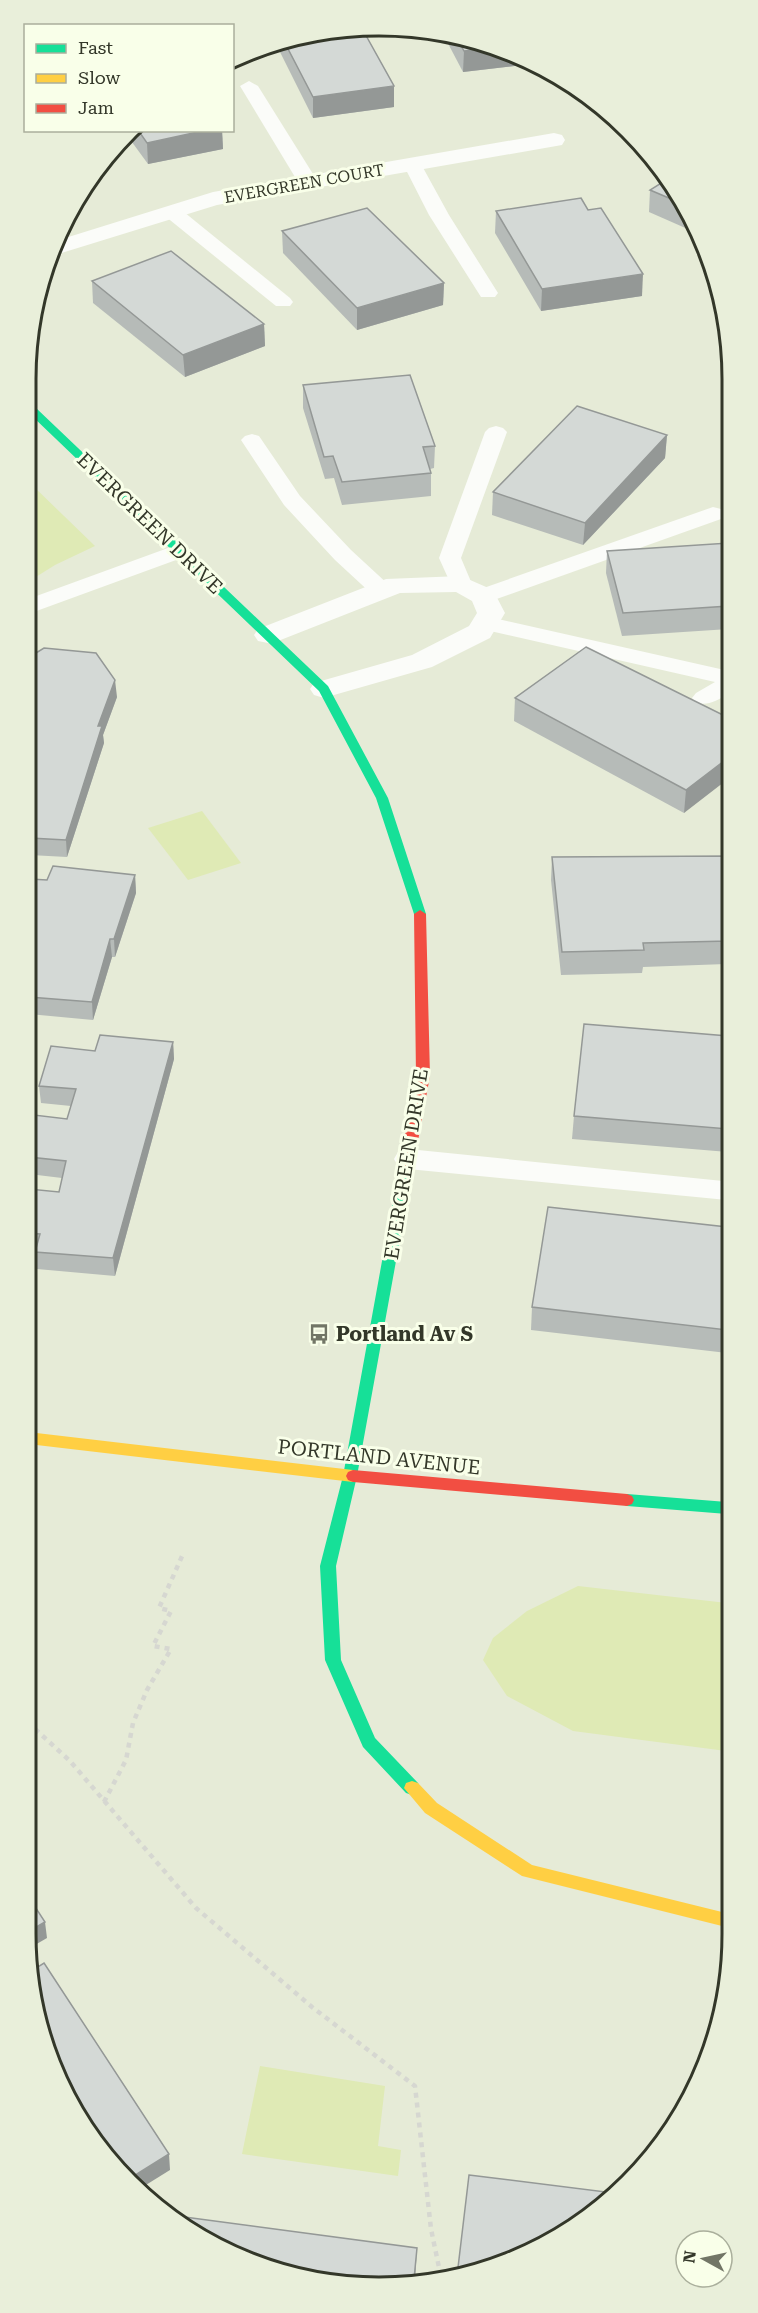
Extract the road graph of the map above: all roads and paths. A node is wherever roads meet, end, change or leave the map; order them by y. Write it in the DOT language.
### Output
graph roads {
  1 [pos="249,86"];
  2 [pos="554,140"];
  3 [pos="412,164"];
  4 [pos="308,182"];
  5 [pos="172,212"];
  6 [pos="63,247"];
  7 [pos="488,293"];
  8 [pos="283,302"];
  9 [pos="36,414"];
  10 [pos="496,432"];
  11 [pos="252,440"];
  12 [pos="712,514"];
  13 [pos="179,551"];
  14 [pos="382,591"];
  15 [pos="476,601"];
  16 [pos="36,604"];
  17 [pos="268,635"];
  18 [pos="722,676"];
  19 [pos="722,688"];
  20 [pos="324,689"];
  21 [pos="704,698"];
  22 [pos="408,1159"];
  23 [pos="722,1191"];
  24 [pos="36,1439"];
  25 [pos="350,1476"];
  26 [pos="722,1508"];
  27 [pos="183,1554"];
  28 [pos="36,1730"];
  29 [pos="105,1802"];
  30 [pos="722,1919"];
  31 [pos="440,2271"];
  1 -- 4 [label="lane"];
  2 -- 3 [label="street, EVERGREEN COURT"];
  3 -- 4 [label="street, EVERGREEN COURT"];
  3 -- 7 [label="lane"];
  4 -- 5 [label="street, EVERGREEN COURT"];
  5 -- 6 [label="street, EVERGREEN COURT"];
  5 -- 8 [label="lane"];
  9 -- 13 [label="street, EVERGREEN DRIVE"];
  10 -- 15 [label="lane"];
  11 -- 14 [label="lane"];
  12 -- 15 [label="lane"];
  13 -- 16 [label="lane"];
  13 -- 17 [label="street, EVERGREEN DRIVE"];
  14 -- 15 [label="street"];
  14 -- 17 [label="street"];
  15 -- 18 [label="lane"];
  15 -- 20 [label="street"];
  17 -- 20 [label="street, EVERGREEN DRIVE"];
  19 -- 21 [label="lane"];
  20 -- 22 [label="street, EVERGREEN DRIVE"];
  22 -- 23 [label="lane"];
  22 -- 25 [label="street, EVERGREEN DRIVE"];
  24 -- 25 [label="street, PORTLAND AVENUE"];
  25 -- 26 [label="street, PORTLAND AVENUE"];
  25 -- 30 [label="street, EVERGREEN DRIVE"];
  27 -- 29 [label="path"];
  28 -- 29 [label="path"];
  29 -- 31 [label="path"];
}
